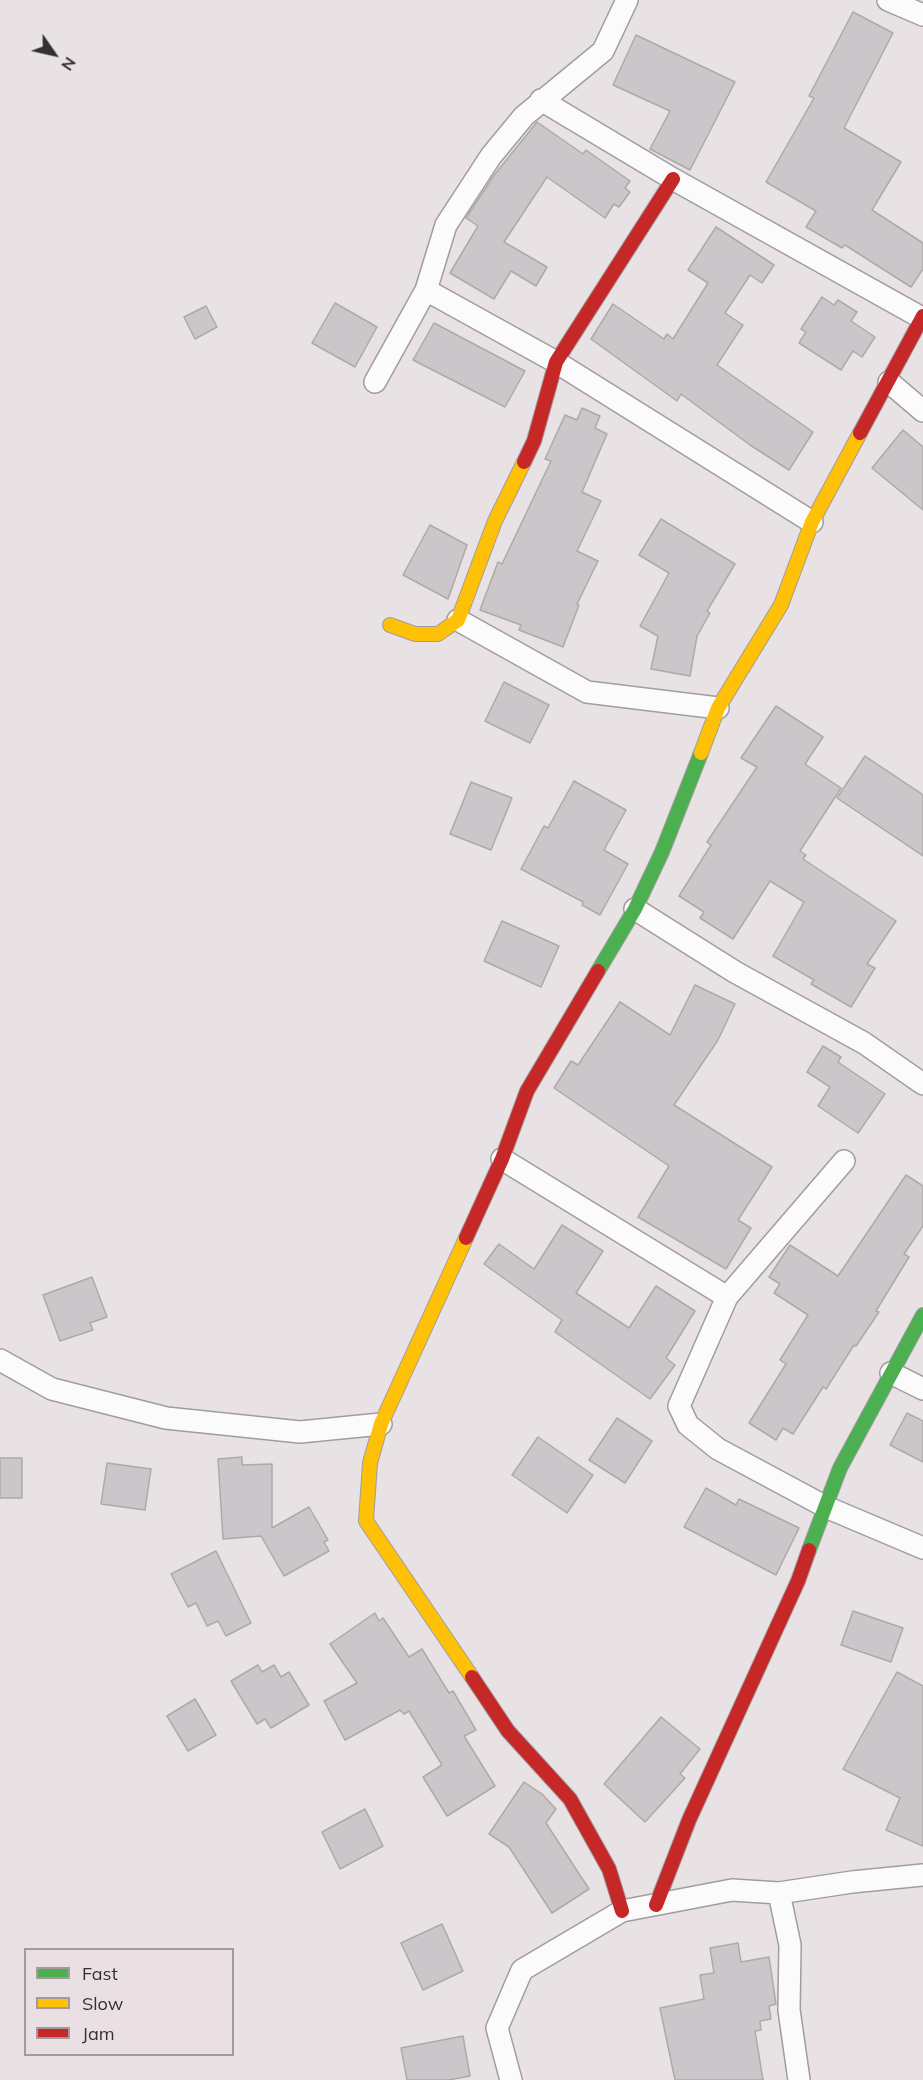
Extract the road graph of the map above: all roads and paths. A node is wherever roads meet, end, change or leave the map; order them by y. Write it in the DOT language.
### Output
graph roads {
  1 [pos="627,0"];
  2 [pos="888,0"];
  3 [pos="923,15"];
  4 [pos="541,100"];
  5 [pos="673,179"];
  6 [pos="426,290"];
  7 [pos="923,317"];
  8 [pos="556,362"];
  9 [pos="375,382"];
  10 [pos="889,382"];
  11 [pos="923,411"];
  12 [pos="812,522"];
  13 [pos="458,620"];
  14 [pos="390,625"];
  15 [pos="718,708"];
  16 [pos="635,909"];
  17 [pos="923,1084"];
  18 [pos="502,1159"];
  19 [pos="844,1161"];
  20 [pos="727,1297"];
  21 [pos="923,1315"];
  22 [pos="0,1360"];
  23 [pos="891,1373"];
  24 [pos="923,1389"];
  25 [pos="381,1424"];
  26 [pos="826,1507"];
  27 [pos="923,1548"];
  28 [pos="923,1875"];
  29 [pos="779,1893"];
  30 [pos="656,1905"];
  31 [pos="622,1911"];
  32 [pos="511,2080"];
  33 [pos="799,2080"];
  1 -- 4 [label="street"];
  2 -- 3 [label="street"];
  4 -- 5 [label="street"];
  4 -- 6 [label="street"];
  5 -- 7 [label="street"];
  5 -- 8 [label="street"];
  6 -- 8 [label="street"];
  6 -- 9 [label="street"];
  7 -- 10 [label="street"];
  8 -- 12 [label="street"];
  8 -- 13 [label="street"];
  10 -- 11 [label="street"];
  10 -- 12 [label="street"];
  12 -- 15 [label="street"];
  13 -- 14 [label="street"];
  13 -- 15 [label="street"];
  15 -- 16 [label="street"];
  16 -- 17 [label="street"];
  16 -- 18 [label="street"];
  18 -- 20 [label="street"];
  18 -- 25 [label="street"];
  19 -- 20 [label="street"];
  20 -- 26 [label="street"];
  21 -- 23 [label="street"];
  22 -- 25 [label="street"];
  23 -- 24 [label="street"];
  23 -- 26 [label="street"];
  25 -- 31 [label="street"];
  26 -- 27 [label="street"];
  26 -- 30 [label="street"];
  28 -- 29 [label="street"];
  29 -- 30 [label="street"];
  29 -- 33 [label="street"];
  30 -- 31 [label="street"];
  31 -- 32 [label="street"];
}
